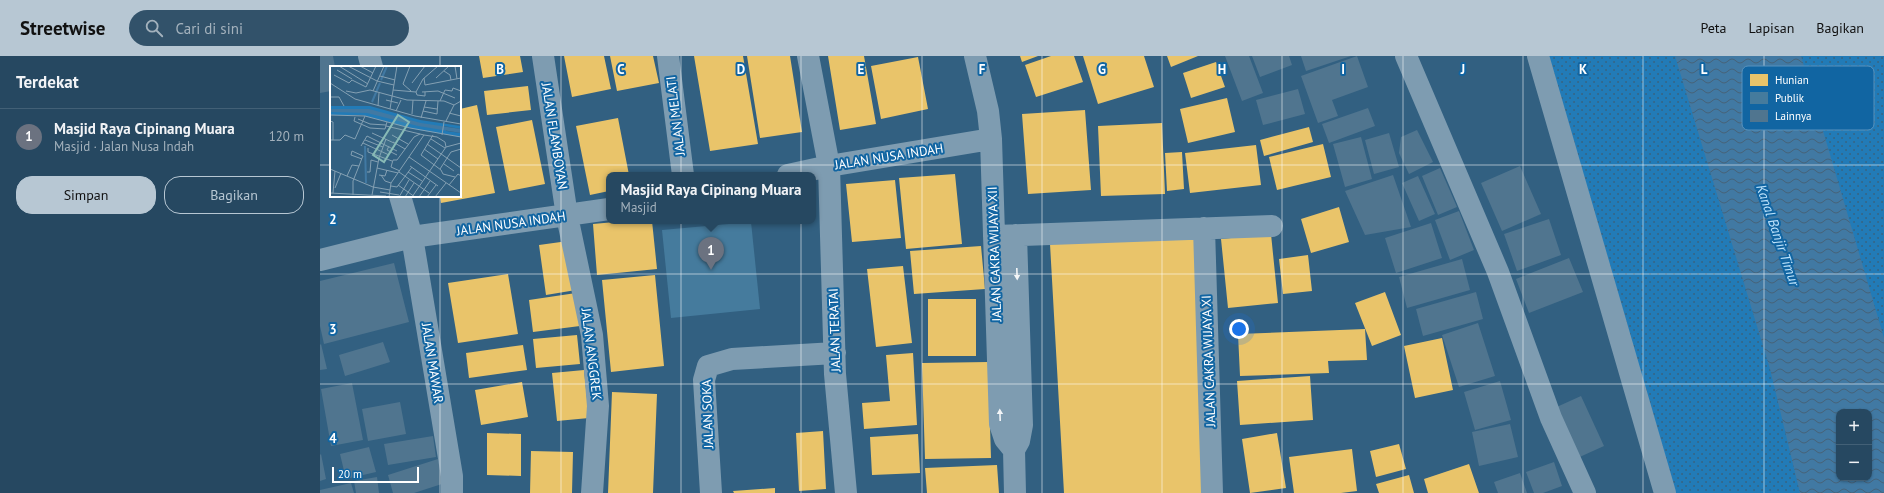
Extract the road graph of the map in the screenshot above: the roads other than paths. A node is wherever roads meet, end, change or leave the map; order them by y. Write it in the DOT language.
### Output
graph roads {
  1 [pos="369,56"];
  2 [pos="543,56"];
  3 [pos="668,56"];
  4 [pos="808,56"];
  5 [pos="974,56"];
  6 [pos="1406,56"];
  7 [pos="1538,56"];
  8 [pos="372,66"];
  9 [pos="991,139"];
  10 [pos="829,166"];
  11 [pos="683,172"];
  12 [pos="802,172"];
  13 [pos="400,197"];
  14 [pos="606,210"];
  15 [pos="567,216"];
  16 [pos="1272,226"];
  17 [pos="1204,228"];
  18 [pos="1016,235"];
  19 [pos="994,236"];
  20 [pos="412,237"];
  21 [pos="320,260"];
  22 [pos="835,353"];
  23 [pos="1014,450"];
  24 [pos="452,492"];
  25 [pos="592,493"];
  26 [pos="711,493"];
  27 [pos="846,493"];
  28 [pos="1015,493"];
  29 [pos="1212,493"];
  30 [pos="1585,493"];
  31 [pos="1665,493"];
  1 -- 8 [label="street"];
  2 -- 15 [label="street, JALAN FLAMBOYAN"];
  3 -- 11 [label="street, JALAN MELATI"];
  4 -- 10 [label="street, JALAN TERATAI"];
  5 -- 9 [label="street, JALAN CAKRA WIJAYA XII"];
  6 -- 30 [label="street"];
  7 -- 31 [label="street"];
  9 -- 10 [label="street, JALAN NUSA INDAH"];
  9 -- 19 [label="street, JALAN CAKRA WIJAYA XII"];
  10 -- 12 [label="street, JALAN NUSA INDAH"];
  10 -- 22 [label="street, JALAN TERATAI"];
  13 -- 20 [label="street, JALAN MAWAR"];
  14 -- 15 [label="street, JALAN NUSA INDAH"];
  15 -- 20 [label="street, JALAN NUSA INDAH"];
  15 -- 25 [label="street, JALAN ANGGREK"];
  16 -- 17 [label="street"];
  17 -- 18 [label="street"];
  17 -- 29 [label="street, JALAN CAKRA WIJAYA XI"];
  18 -- 19 [label="street"];
  18 -- 23 [label="street, JALAN CAKRA WIJAYA XII, one-way"];
  23 -- 19 [label="street, JALAN CAKRA WIJAYA XII, one-way"];
  20 -- 21 [label="street, JALAN NUSA INDAH"];
  20 -- 24 [label="street, JALAN MAWAR"];
  22 -- 26 [label="street, JALAN SOKA"];
  22 -- 27 [label="street, JALAN TERATAI"];
  23 -- 28 [label="street, JALAN CAKRA WIJAYA XII"];
}
